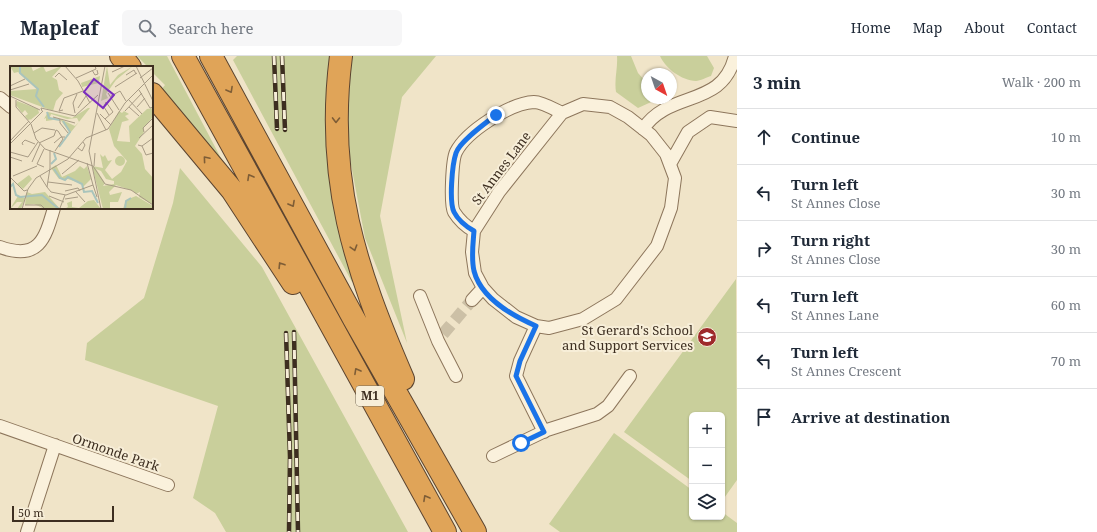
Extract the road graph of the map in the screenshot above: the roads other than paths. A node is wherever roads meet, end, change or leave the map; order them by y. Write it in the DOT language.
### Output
graph roads {
  1 [pos="121,56"];
  2 [pos="183,56"];
  3 [pos="211,56"];
  4 [pos="341,56"];
  5 [pos="735,56"];
  6 [pos="129,66"];
  7 [pos="153,95"];
  8 [pos="0,98"];
  9 [pos="10,106"];
  10 [pos="562,113"];
  11 [pos="737,120"];
  12 [pos="643,129"];
  13 [pos="670,164"];
  14 [pos="54,209"];
  15 [pos="474,231"];
  16 [pos="0,247"];
  17 [pos="484,288"];
  18 [pos="420,296"];
  19 [pos="472,300"];
  20 [pos="536,326"];
  21 [pos="456,376"];
  22 [pos="630,376"];
  23 [pos="0,426"];
  24 [pos="544,432"];
  25 [pos="55,445"];
  26 [pos="493,456"];
  27 [pos="440,468"];
  28 [pos="168,485"];
  29 [pos="27,532"];
  30 [pos="428,532"];
  31 [pos="445,532"];
  32 [pos="475,532"];
  1 -- 6 [label="highway"];
  31 -- 2 [label="highway, M1, one-way"];
  3 -- 27 [label="highway, M1, one-way"];
  4 -- 27 [label="highway, one-way"];
  5 -- 12 [label="street"];
  30 -- 7 [label="highway, one-way"];
  8 -- 9 [label="street"];
  10 -- 12 [label="street, St Annes Lane"];
  10 -- 15 [label="street, St Annes Lane"];
  10 -- 15 [label="street"];
  11 -- 13 [label="street"];
  12 -- 13 [label="street, St Annes Lane"];
  13 -- 20 [label="street, St Annes Lane"];
  14 -- 16 [label="street"];
  15 -- 17 [label="street, St Annes Lane"];
  17 -- 19 [label="street"];
  17 -- 20 [label="street, St Annes Lane"];
  18 -- 21 [label="street"];
  20 -- 24 [label="street"];
  22 -- 24 [label="street"];
  23 -- 25 [label="street, Ormonde Park"];
  24 -- 26 [label="street"];
  25 -- 28 [label="street, Ormonde Park"];
  25 -- 29 [label="street, Ormonde Park"];
  27 -- 32 [label="highway, M1"];
}
